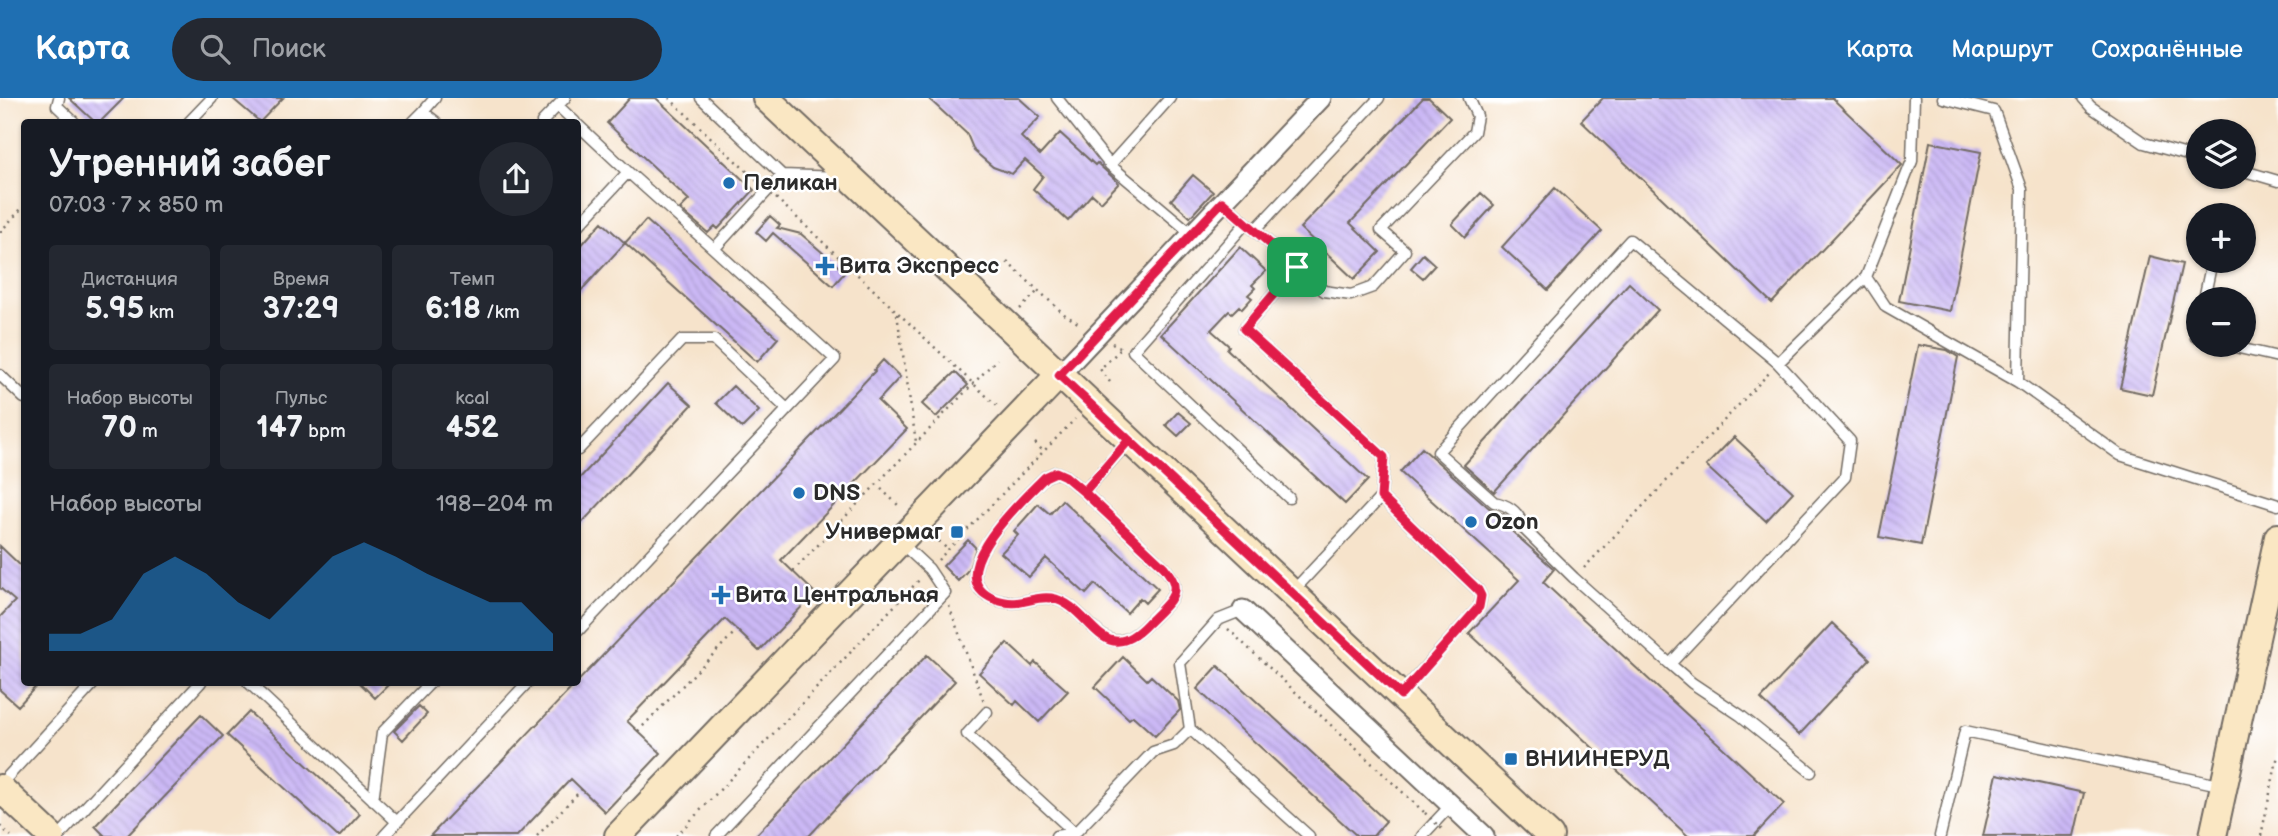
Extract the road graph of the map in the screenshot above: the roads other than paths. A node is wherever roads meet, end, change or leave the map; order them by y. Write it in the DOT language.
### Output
graph roads {
  1 [pos="59,98"];
  2 [pos="212,98"];
  3 [pos="435,98"];
  4 [pos="565,98"];
  5 [pos="701,98"];
  6 [pos="766,98"];
  7 [pos="1057,98"];
  8 [pos="1170,98"];
  9 [pos="1321,98"];
  10 [pos="1379,98"];
  11 [pos="1469,98"];
  12 [pos="1914,98"];
  13 [pos="1943,98"];
  14 [pos="2083,98"];
  15 [pos="558,106"];
  16 [pos="423,112"];
  17 [pos="71,119"];
  18 [pos="192,119"];
  19 [pos="416,119"];
  20 [pos="432,119"];
  21 [pos="545,119"];
  22 [pos="571,119"];
  23 [pos="581,129"];
  24 [pos="2186,155"];
  25 [pos="1110,164"];
  26 [pos="628,172"];
  27 [pos="782,175"];
  28 [pos="2256,175"];
  29 [pos="850,177"];
  30 [pos="2278,181"];
  31 [pos="1222,202"];
  32 [pos="581,223"];
  33 [pos="1246,223"];
  34 [pos="1255,230"];
  35 [pos="1192,234"];
  36 [pos="714,249"];
  37 [pos="1297,267"];
  38 [pos="1866,277"];
  39 [pos="2256,352"];
  40 [pos="2278,357"];
  41 [pos="1779,363"];
  42 [pos="0,375"];
  43 [pos="1059,375"];
  44 [pos="2018,382"];
  45 [pos="21,395"];
  46 [pos="787,409"];
  47 [pos="1129,440"];
  48 [pos="581,447"];
  49 [pos="1084,492"];
  50 [pos="1381,497"];
  51 [pos="1289,498"];
  52 [pos="2278,505"];
  53 [pos="2278,537"];
  54 [pos="900,541"];
  55 [pos="1292,593"];
  56 [pos="1243,610"];
  57 [pos="581,628"];
  58 [pos="1670,664"];
  59 [pos="91,686"];
  60 [pos="197,686"];
  61 [pos="252,686"];
  62 [pos="427,686"];
  63 [pos="524,686"];
  64 [pos="1401,695"];
  65 [pos="987,712"];
  66 [pos="1190,729"];
  67 [pos="1811,772"];
  68 [pos="0,786"];
  69 [pos="2224,786"];
  70 [pos="373,800"];
  71 [pos="1451,804"];
  72 [pos="397,822"];
  73 [pos="1075,833"];
  74 [pos="51,836"];
  75 [pos="59,836"];
  76 [pos="384,836"];
  77 [pos="618,836"];
  78 [pos="716,836"];
  79 [pos="1056,836"];
  80 [pos="1309,836"];
  81 [pos="1422,836"];
  82 [pos="1484,836"];
  83 [pos="1550,836"];
  84 [pos="1940,836"];
  85 [pos="2213,836"];
  1 -- 17 [label="lane"];
  2 -- 18 [label="lane"];
  3 -- 16 [label="lane"];
  4 -- 15 [label="lane"];
  5 -- 27 [label="lane"];
  6 -- 29 [label="main road"];
  7 -- 25 [label="lane"];
  8 -- 25 [label="lane"];
  9 -- 31 [label="street"];
  10 -- 34 [label="lane"];
  11 -- 37 [label="lane"];
  12 -- 38 [label="lane"];
  13 -- 44 [label="lane"];
  14 -- 24 [label="lane"];
  15 -- 21 [label="lane"];
  15 -- 22 [label="lane"];
  16 -- 19 [label="lane"];
  16 -- 20 [label="lane"];
  23 -- 26 [label="lane"];
  25 -- 35 [label="lane"];
  26 -- 32 [label="lane"];
  26 -- 36 [label="lane"];
  27 -- 29 [label="lane"];
  27 -- 36 [label="lane"];
  28 -- 30 [label="lane"];
  29 -- 43 [label="main road"];
  31 -- 33 [label="lane"];
  31 -- 35 [label="street"];
  33 -- 34 [label="lane"];
  33 -- 51 [label="lane"];
  34 -- 37 [label="lane"];
  35 -- 43 [label="street"];
  36 -- 46 [label="lane"];
  37 -- 50 [label="lane"];
  38 -- 41 [label="lane"];
  38 -- 44 [label="lane"];
  39 -- 40 [label="lane"];
  41 -- 58 [label="lane"];
  41 -- 58 [label="lane"];
  42 -- 45 [label="lane"];
  43 -- 47 [label="main road"];
  43 -- 54 [label="main road"];
  44 -- 52 [label="lane"];
  46 -- 48 [label="lane"];
  46 -- 57 [label="lane"];
  47 -- 49 [label="lane"];
  47 -- 55 [label="main road"];
  49 -- 49 [label="lane"];
  50 -- 55 [label="lane"];
  50 -- 64 [label="lane"];
  53 -- 69 [label="main road"];
  54 -- 77 [label="main road"];
  54 -- 78 [label="lane"];
  55 -- 64 [label="main road"];
  56 -- 66 [label="lane"];
  56 -- 71 [label="street"];
  58 -- 67 [label="lane"];
  59 -- 68 [label="lane"];
  60 -- 75 [label="lane"];
  61 -- 70 [label="lane"];
  62 -- 70 [label="lane"];
  63 -- 72 [label="lane"];
  64 -- 83 [label="main road"];
  65 -- 73 [label="lane"];
  66 -- 73 [label="lane"];
  66 -- 80 [label="lane"];
  68 -- 74 [label="main road"];
  69 -- 84 [label="lane"];
  69 -- 85 [label="main road"];
  70 -- 72 [label="lane"];
  71 -- 81 [label="lane"];
  71 -- 82 [label="street"];
  72 -- 76 [label="lane"];
  73 -- 79 [label="lane"];
}
